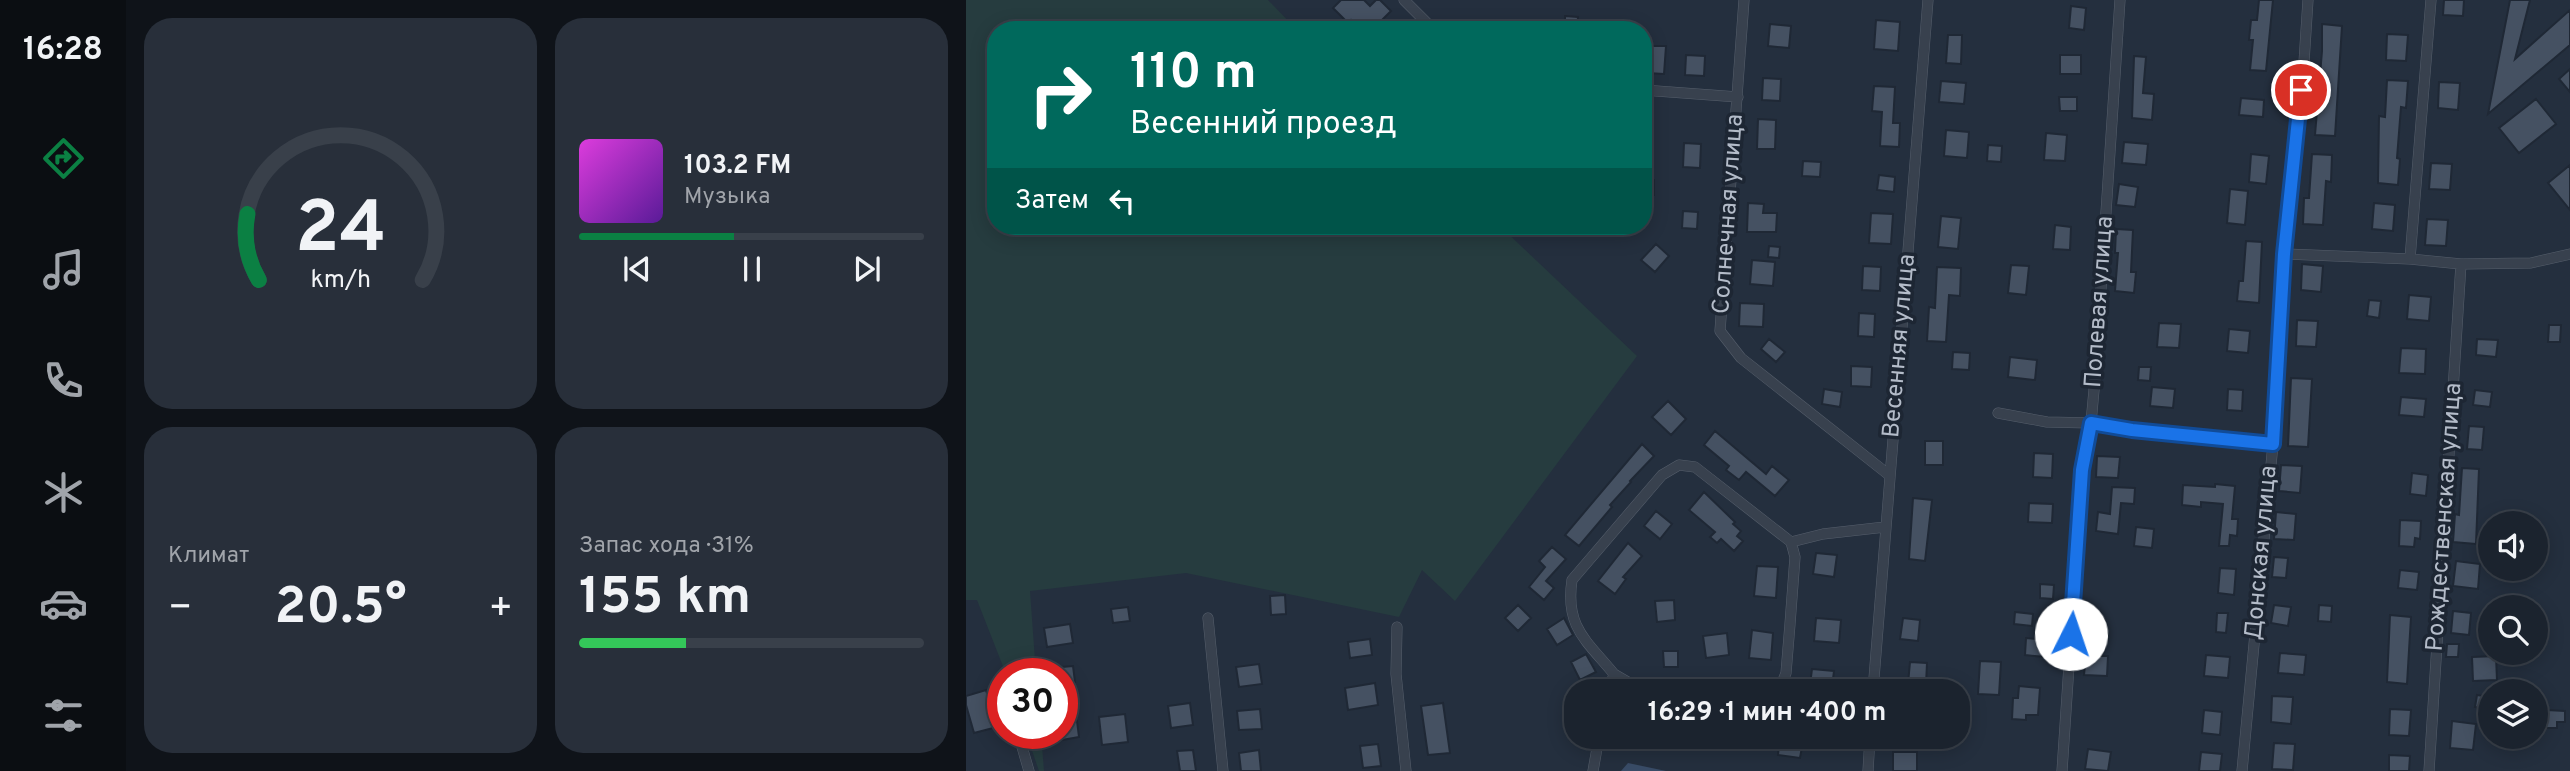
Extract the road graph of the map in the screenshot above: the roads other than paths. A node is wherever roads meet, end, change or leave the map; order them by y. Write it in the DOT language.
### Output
graph roads {
  1 [pos="1404,0"];
  2 [pos="1744,0"];
  3 [pos="1928,0"];
  4 [pos="2120,0"];
  5 [pos="2308,0"];
  6 [pos="2431,0"];
  7 [pos="1425,21"];
  8 [pos="1652,91"];
  9 [pos="1738,97"];
  10 [pos="2284,254"];
  11 [pos="2570,254"];
  12 [pos="2410,259"];
  13 [pos="2461,264"];
  14 [pos="1998,413"];
  15 [pos="2091,423"];
  16 [pos="2273,444"];
  17 [pos="1889,475"];
  18 [pos="1885,527"];
  19 [pos="1791,541"];
  20 [pos="1208,618"];
  21 [pos="1397,627"];
  22 [pos="1614,674"];
  23 [pos="1613,679"];
  24 [pos="1623,679"];
  25 [pos="1784,679"];
  26 [pos="1874,679"];
  27 [pos="1023,749"];
  28 [pos="1596,749"];
  29 [pos="1869,749"];
  30 [pos="1029,771"];
  31 [pos="1223,771"];
  32 [pos="1406,771"];
  33 [pos="1593,771"];
  34 [pos="1868,771"];
  35 [pos="2062,771"];
  36 [pos="2242,771"];
  37 [pos="2429,771"];
  1 -- 7 [label="street"];
  2 -- 9 [label="street, Солнечная улица"];
  3 -- 17 [label="street, Весенняя улица"];
  4 -- 15 [label="street, Полевая улица"];
  5 -- 10 [label="street, Донская улица"];
  6 -- 12 [label="street"];
  8 -- 9 [label="street"];
  9 -- 17 [label="street, Солнечная улица"];
  10 -- 12 [label="street"];
  10 -- 16 [label="street, Донская улица"];
  11 -- 13 [label="street"];
  12 -- 13 [label="street"];
  13 -- 37 [label="street, Рождественская улица"];
  14 -- 15 [label="street"];
  15 -- 16 [label="street"];
  15 -- 35 [label="street, Полевая улица"];
  16 -- 36 [label="street, Донская улица"];
  17 -- 18 [label="street, Весенняя улица"];
  18 -- 19 [label="street"];
  18 -- 26 [label="street, Весенняя улица"];
  19 -- 22 [label="street"];
  19 -- 25 [label="street"];
  20 -- 31 [label="street"];
  21 -- 32 [label="street"];
  22 -- 23 [label="street"];
  22 -- 24 [label="street"];
  27 -- 30 [label="street"];
  28 -- 33 [label="street"];
  29 -- 34 [label="street"];
}
